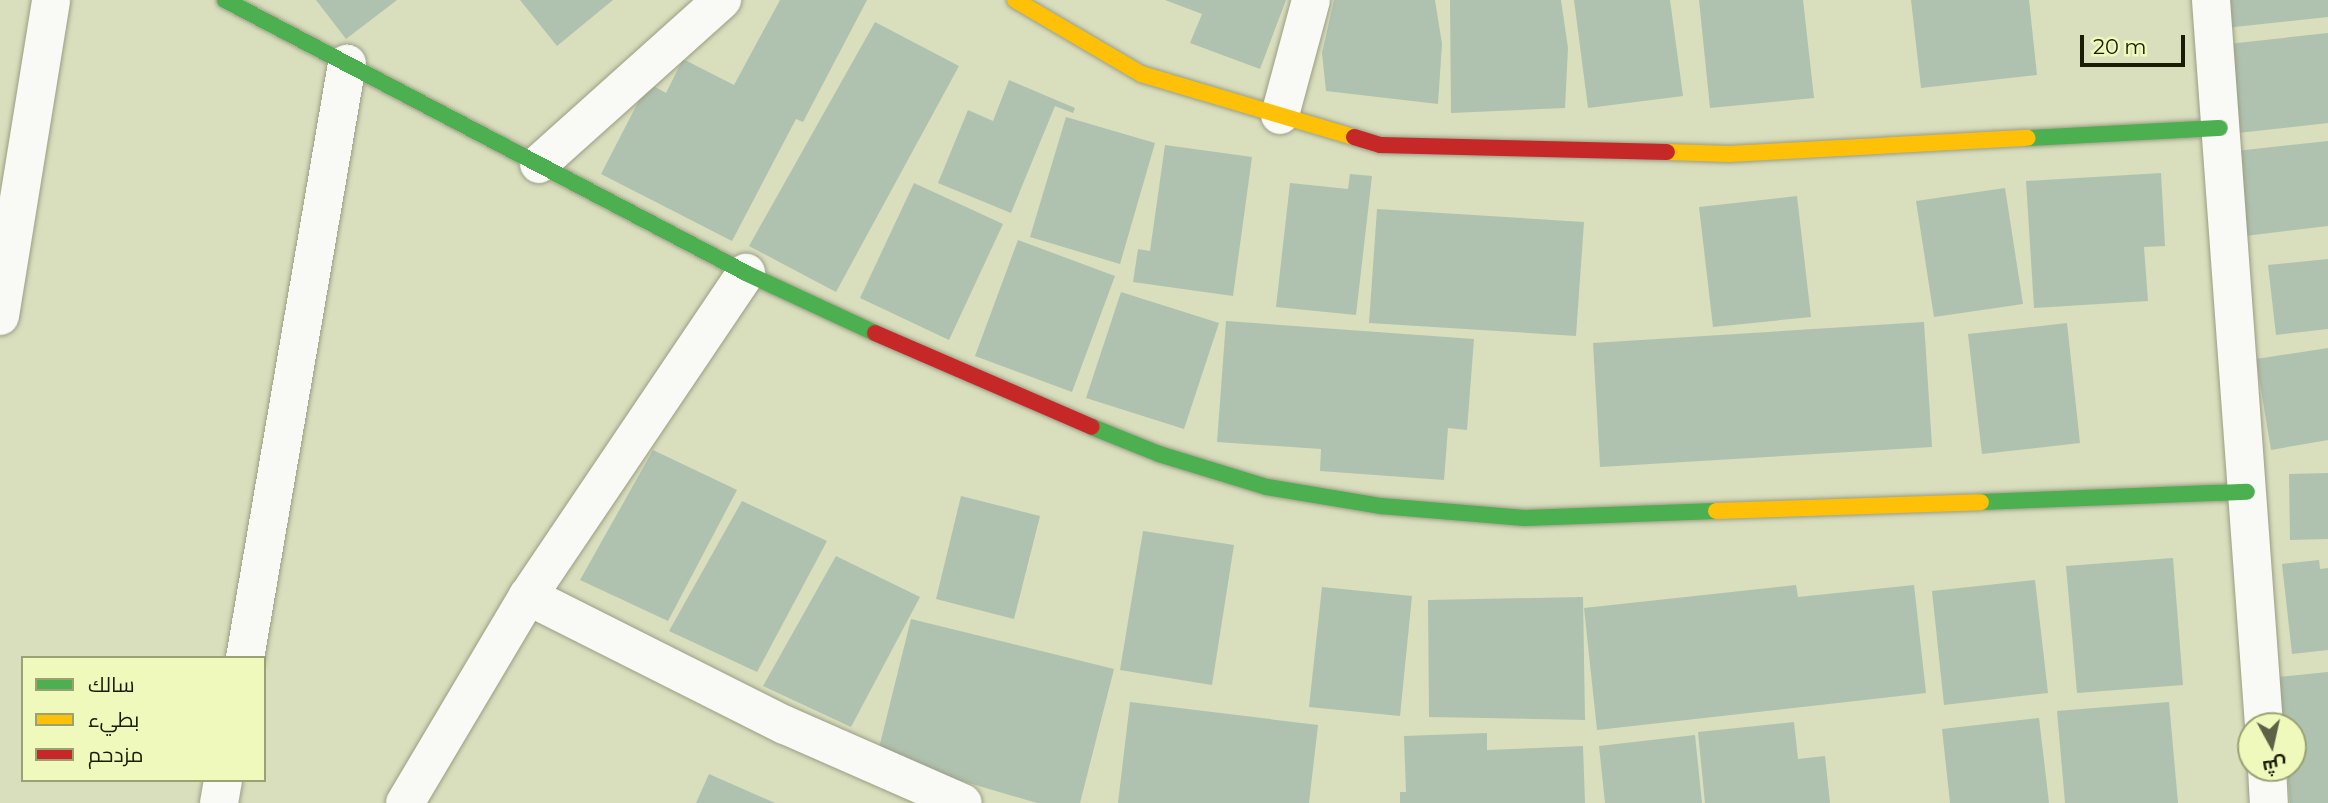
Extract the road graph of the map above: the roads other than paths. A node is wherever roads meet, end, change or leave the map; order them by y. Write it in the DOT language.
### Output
graph roads {
  1 [pos="51,0"];
  2 [pos="225,0"];
  3 [pos="722,0"];
  4 [pos="1014,0"];
  5 [pos="1311,0"];
  6 [pos="2211,0"];
  7 [pos="347,64"];
  8 [pos="1280,115"];
  9 [pos="2220,128"];
  10 [pos="539,164"];
  11 [pos="746,273"];
  12 [pos="0,316"];
  13 [pos="2247,492"];
  14 [pos="528,596"];
  15 [pos="245,656"];
  16 [pos="2263,712"];
  17 [pos="223,782"];
  18 [pos="2268,782"];
  19 [pos="219,803"];
  20 [pos="405,803"];
  21 [pos="963,803"];
  22 [pos="2269,803"];
  1 -- 12 [label="street"];
  2 -- 7 [label="street"];
  3 -- 10 [label="street"];
  4 -- 8 [label="street"];
  5 -- 8 [label="street"];
  6 -- 9 [label="street"];
  7 -- 10 [label="street"];
  7 -- 15 [label="street"];
  8 -- 9 [label="street"];
  9 -- 13 [label="street"];
  10 -- 11 [label="street"];
  11 -- 13 [label="street"];
  11 -- 14 [label="street"];
  13 -- 16 [label="street"];
  14 -- 20 [label="street"];
  14 -- 21 [label="street"];
  17 -- 19 [label="street"];
  18 -- 22 [label="street"];
}
